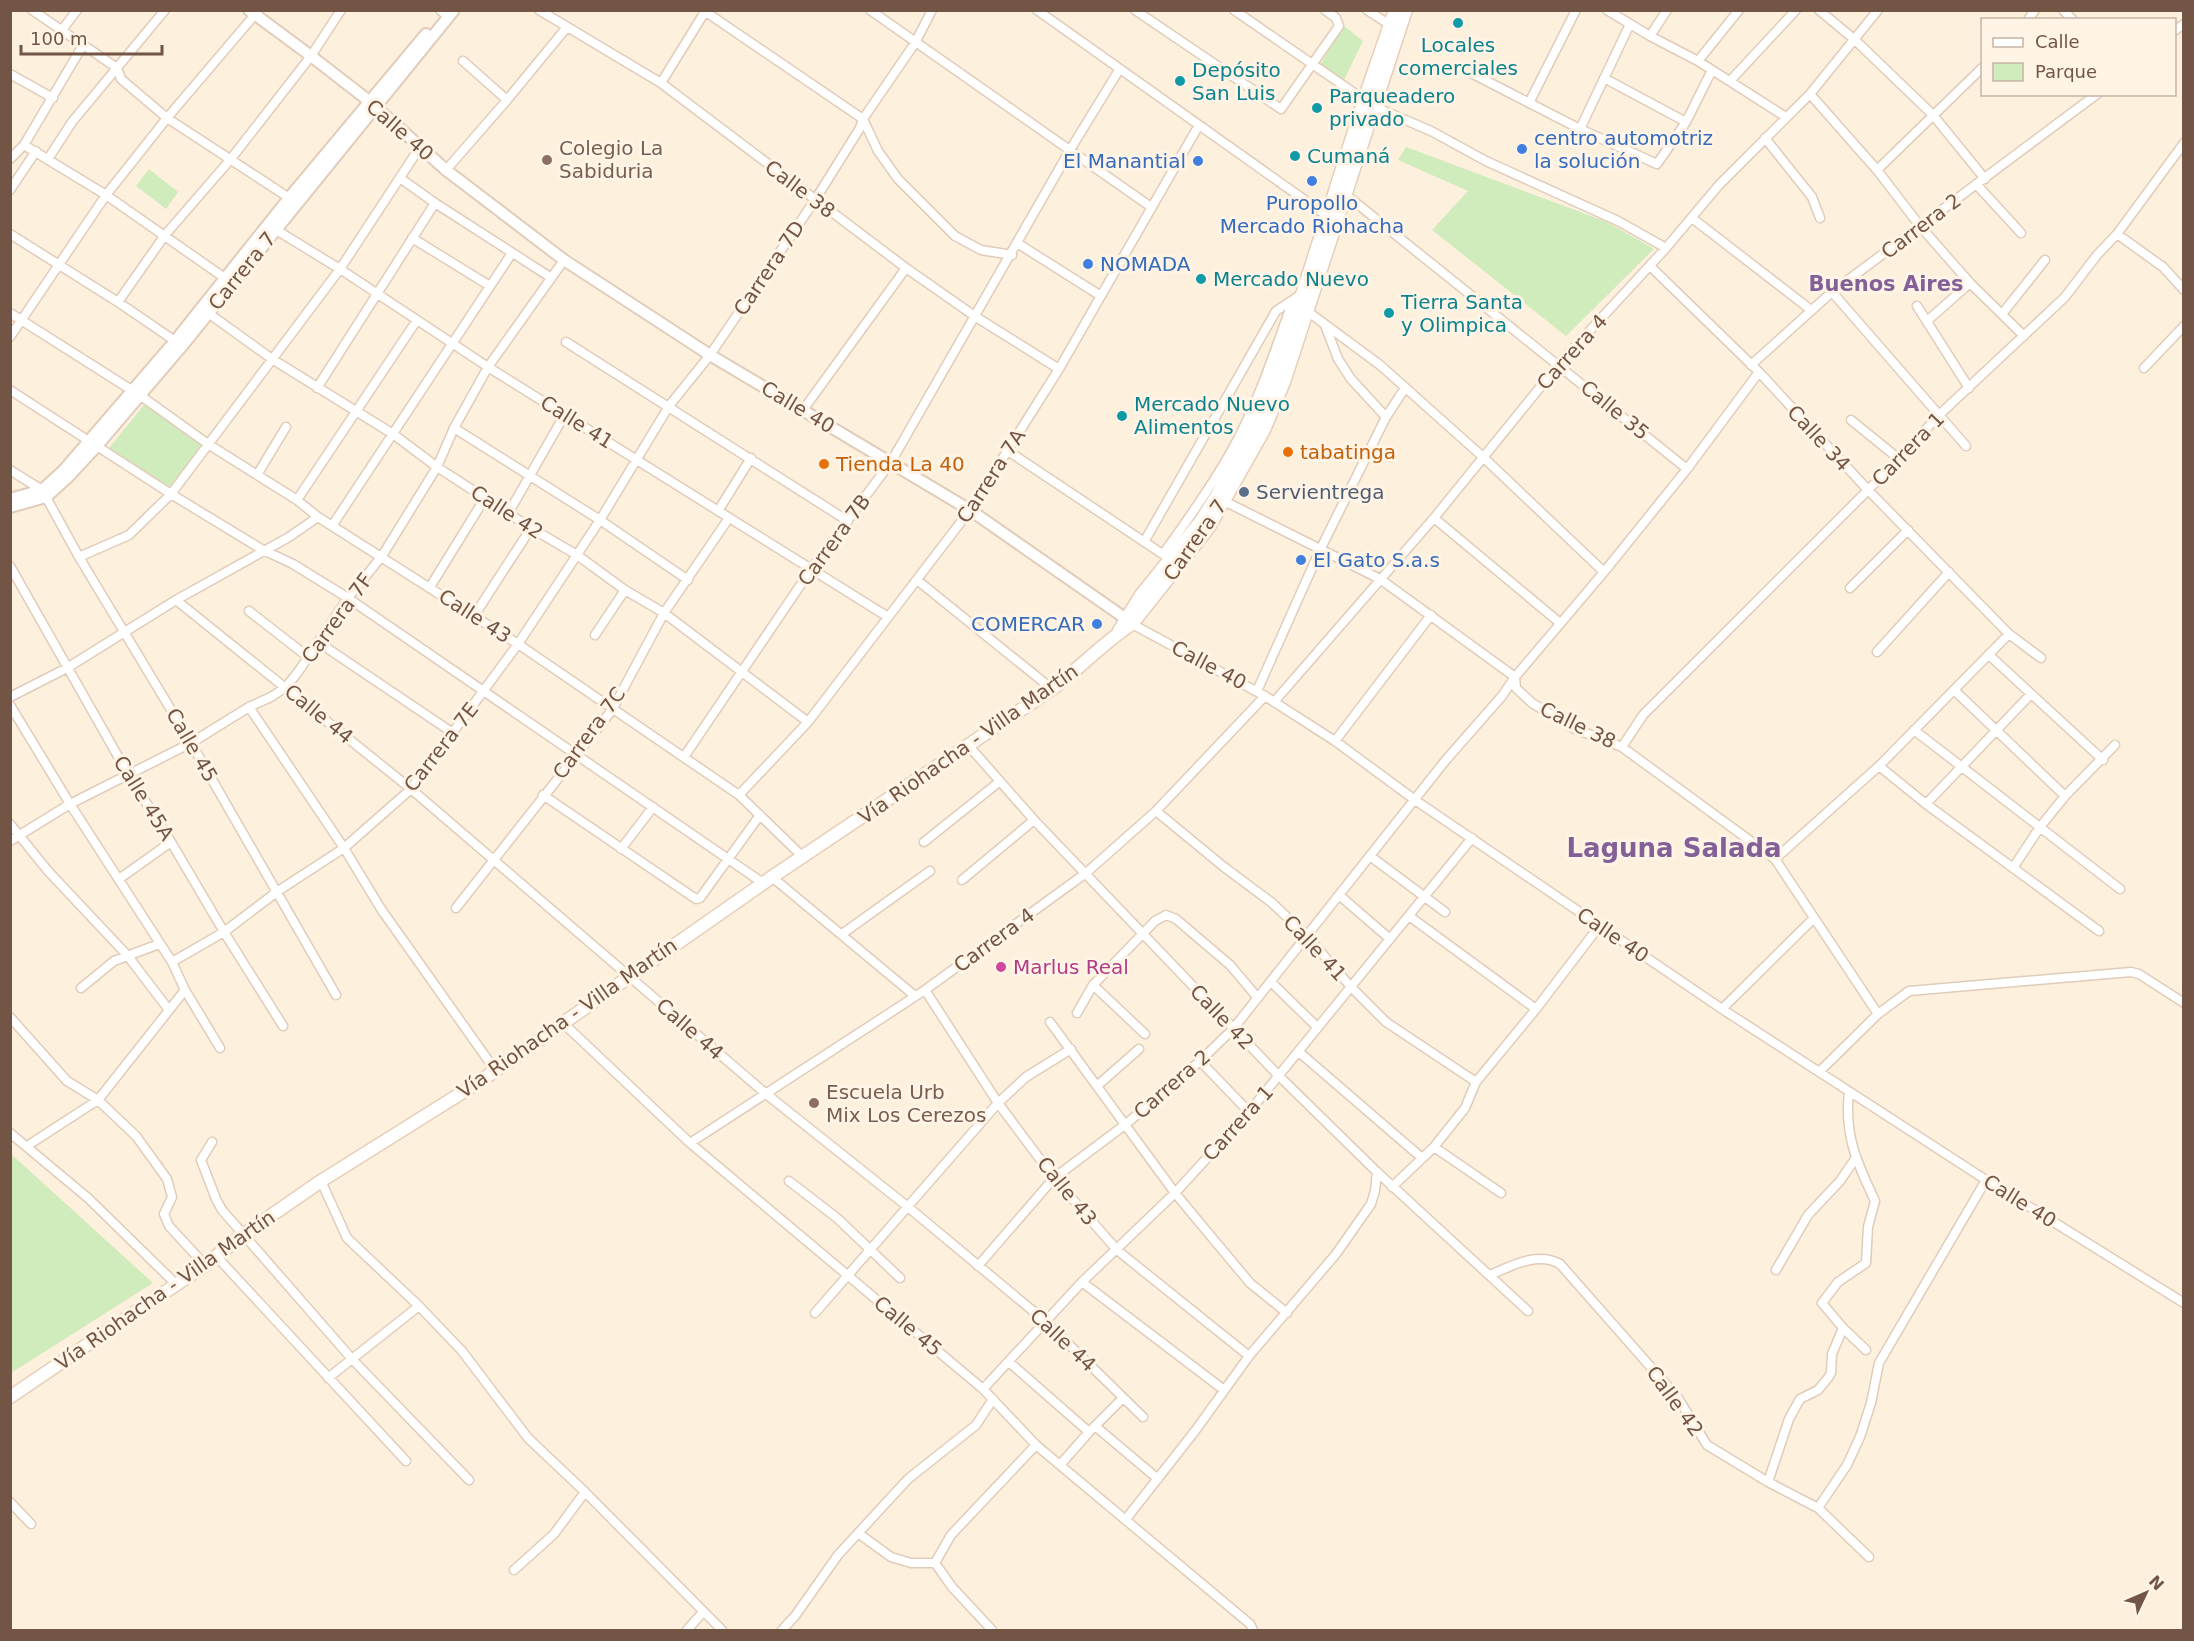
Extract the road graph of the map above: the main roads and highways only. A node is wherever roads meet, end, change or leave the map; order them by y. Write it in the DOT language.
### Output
graph roads {
  1 [pos="1395,10"];
  2 [pos="1406,10"];
  3 [pos="1369,103"];
  4 [pos="1331,219"];
  5 [pos="1171,560"];
  6 [pos="1129,621"];
  7 [pos="10,1397"];
  1 -- 3 [label="main road, Carrera 7"];
  2 -- 3 [label="main road, Carrera 7"];
  3 -- 4 [label="main road, Carrera 7"];
  3 -- 4 [label="main road, Carrera 7"];
  4 -- 5 [label="main road, Carrera 7"];
  4 -- 5 [label="main road, Carrera 7"];
  5 -- 6 [label="main road, Carrera 7"];
  6 -- 7 [label="main road, Vía Riohacha - Villa Martín"];
}
